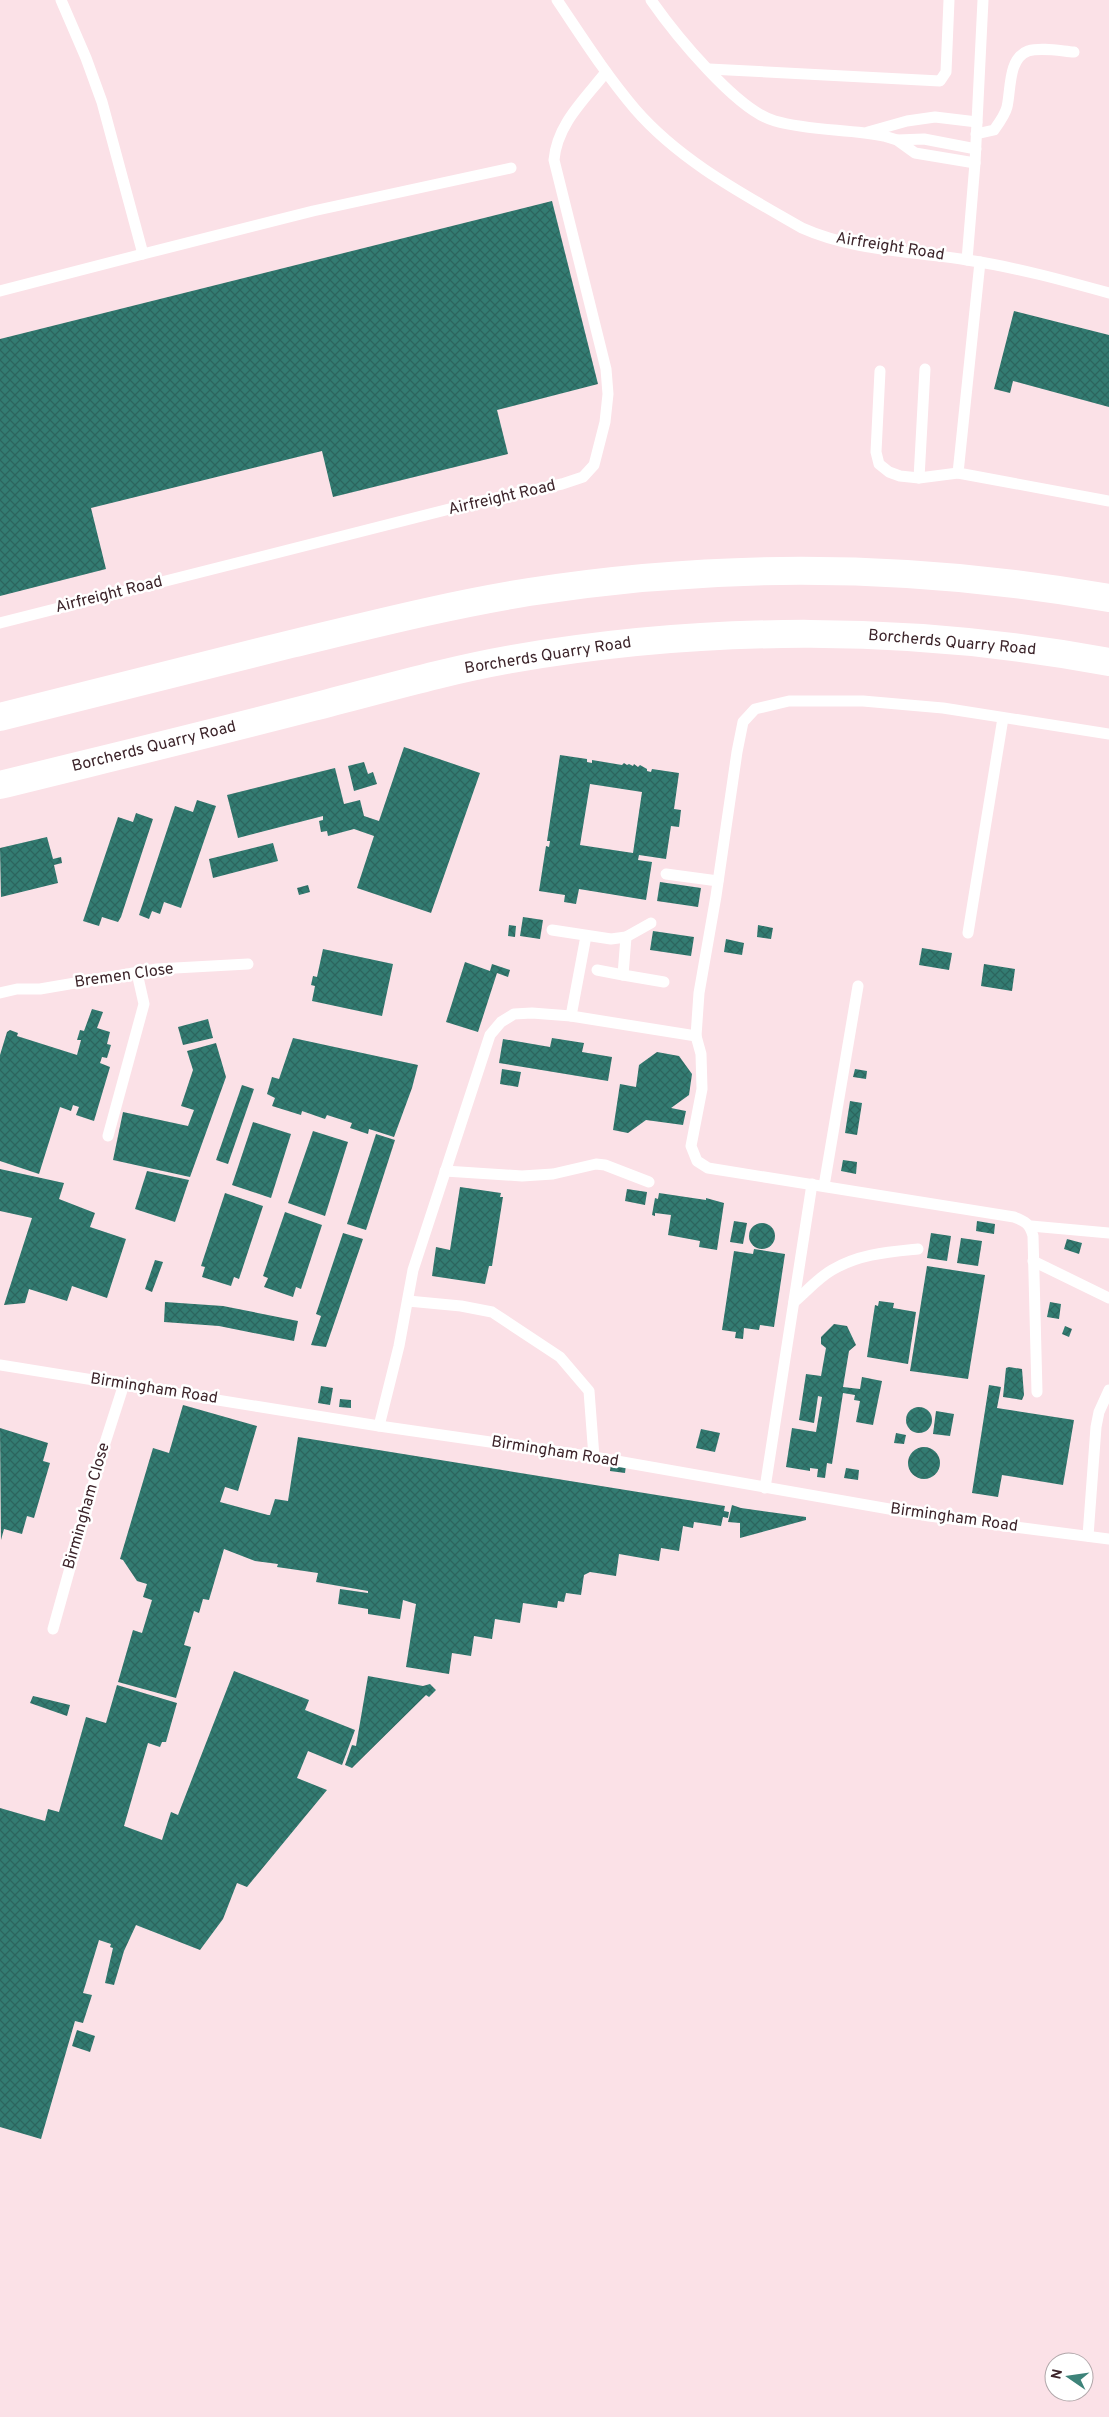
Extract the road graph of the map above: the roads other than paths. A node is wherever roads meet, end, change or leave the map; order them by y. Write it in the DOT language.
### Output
graph roads {
  1 [pos="61,0"];
  2 [pos="557,0"];
  3 [pos="651,0"];
  4 [pos="949,0"];
  5 [pos="983,0"];
  6 [pos="1074,52"];
  7 [pos="709,69"];
  8 [pos="606,72"];
  9 [pos="977,122"];
  10 [pos="866,133"];
  11 [pos="976,134"];
  12 [pos="897,140"];
  13 [pos="976,149"];
  14 [pos="975,163"];
  15 [pos="511,168"];
  16 [pos="143,254"];
  17 [pos="967,260"];
  18 [pos="980,262"];
  19 [pos="1109,290"];
  20 [pos="0,291"];
  21 [pos="925,369"];
  22 [pos="880,371"];
  23 [pos="958,474"];
  24 [pos="919,478"];
  25 [pos="1109,502"];
  26 [pos="1109,598"];
  27 [pos="0,623"];
  28 [pos="1109,662"];
  29 [pos="0,717"];
  30 [pos="1003,718"];
  31 [pos="1109,734"];
  32 [pos="0,785"];
  33 [pos="666,874"];
  34 [pos="718,882"];
  35 [pos="651,923"];
  36 [pos="552,930"];
  37 [pos="968,933"];
  38 [pos="586,936"];
  39 [pos="626,937"];
  40 [pos="248,964"];
  41 [pos="597,970"];
  42 [pos="137,972"];
  43 [pos="623,975"];
  44 [pos="664,982"];
  45 [pos="858,986"];
  46 [pos="0,993"];
  47 [pos="571,1016"];
  48 [pos="696,1036"];
  49 [pos="108,1136"];
  50 [pos="445,1170"];
  51 [pos="649,1182"];
  52 [pos="812,1184"];
  53 [pos="824,1186"];
  54 [pos="1031,1226"];
  55 [pos="1109,1233"];
  56 [pos="918,1249"];
  57 [pos="1033,1261"];
  58 [pos="1109,1298"];
  59 [pos="408,1301"];
  60 [pos="794,1302"];
  61 [pos="0,1365"];
  62 [pos="124,1384"];
  63 [pos="1109,1390"];
  64 [pos="1037,1392"];
  65 [pos="380,1426"];
  66 [pos="594,1457"];
  67 [pos="765,1488"];
  68 [pos="1088,1536"];
  69 [pos="1109,1539"];
  70 [pos="53,1629"];
  1 -- 16 [label="lane"];
  2 -- 8 [label="lane, Airfreight Road"];
  3 -- 7 [label="lane"];
  4 -- 7 [label="lane"];
  5 -- 9 [label="lane"];
  6 -- 11 [label="lane"];
  7 -- 10 [label="lane"];
  8 -- 17 [label="lane, Airfreight Road"];
  8 -- 27 [label="lane, Airfreight Road"];
  9 -- 10 [label="lane"];
  9 -- 11 [label="lane"];
  10 -- 12 [label="lane"];
  11 -- 13 [label="lane"];
  12 -- 13 [label="lane"];
  12 -- 14 [label="lane"];
  13 -- 14 [label="lane"];
  14 -- 17 [label="lane"];
  15 -- 16 [label="lane"];
  16 -- 20 [label="lane"];
  17 -- 18 [label="lane, Airfreight Road"];
  18 -- 19 [label="lane, Airfreight Road"];
  18 -- 23 [label="lane"];
  21 -- 24 [label="lane"];
  22 -- 24 [label="lane"];
  23 -- 24 [label="lane"];
  23 -- 25 [label="lane"];
  26 -- 29 [label="main road"];
  28 -- 32 [label="main road, Borcherds Quarry Road"];
  30 -- 31 [label="lane"];
  30 -- 34 [label="lane"];
  30 -- 37 [label="lane"];
  33 -- 34 [label="lane"];
  34 -- 48 [label="lane"];
  35 -- 39 [label="lane"];
  36 -- 38 [label="lane"];
  38 -- 39 [label="lane"];
  38 -- 47 [label="lane"];
  39 -- 43 [label="lane"];
  40 -- 42 [label="lane, Bremen Close"];
  41 -- 43 [label="lane"];
  42 -- 46 [label="lane, Bremen Close"];
  42 -- 49 [label="lane"];
  43 -- 44 [label="lane"];
  45 -- 53 [label="lane"];
  47 -- 48 [label="lane"];
  47 -- 50 [label="lane"];
  48 -- 52 [label="lane"];
  50 -- 51 [label="lane"];
  50 -- 59 [label="lane"];
  52 -- 53 [label="lane"];
  52 -- 60 [label="lane"];
  53 -- 54 [label="lane"];
  54 -- 55 [label="lane"];
  54 -- 57 [label="lane"];
  56 -- 60 [label="lane"];
  57 -- 58 [label="lane"];
  57 -- 64 [label="lane"];
  59 -- 65 [label="lane"];
  59 -- 66 [label="lane"];
  60 -- 67 [label="lane"];
  61 -- 62 [label="lane, Birmingham Road"];
  62 -- 65 [label="lane, Birmingham Road"];
  62 -- 70 [label="lane, Birmingham Close"];
  63 -- 68 [label="lane"];
  65 -- 66 [label="lane, Birmingham Road"];
  66 -- 67 [label="lane, Birmingham Road"];
  67 -- 68 [label="lane, Birmingham Road"];
  68 -- 69 [label="lane, Birmingham Road"];
}
